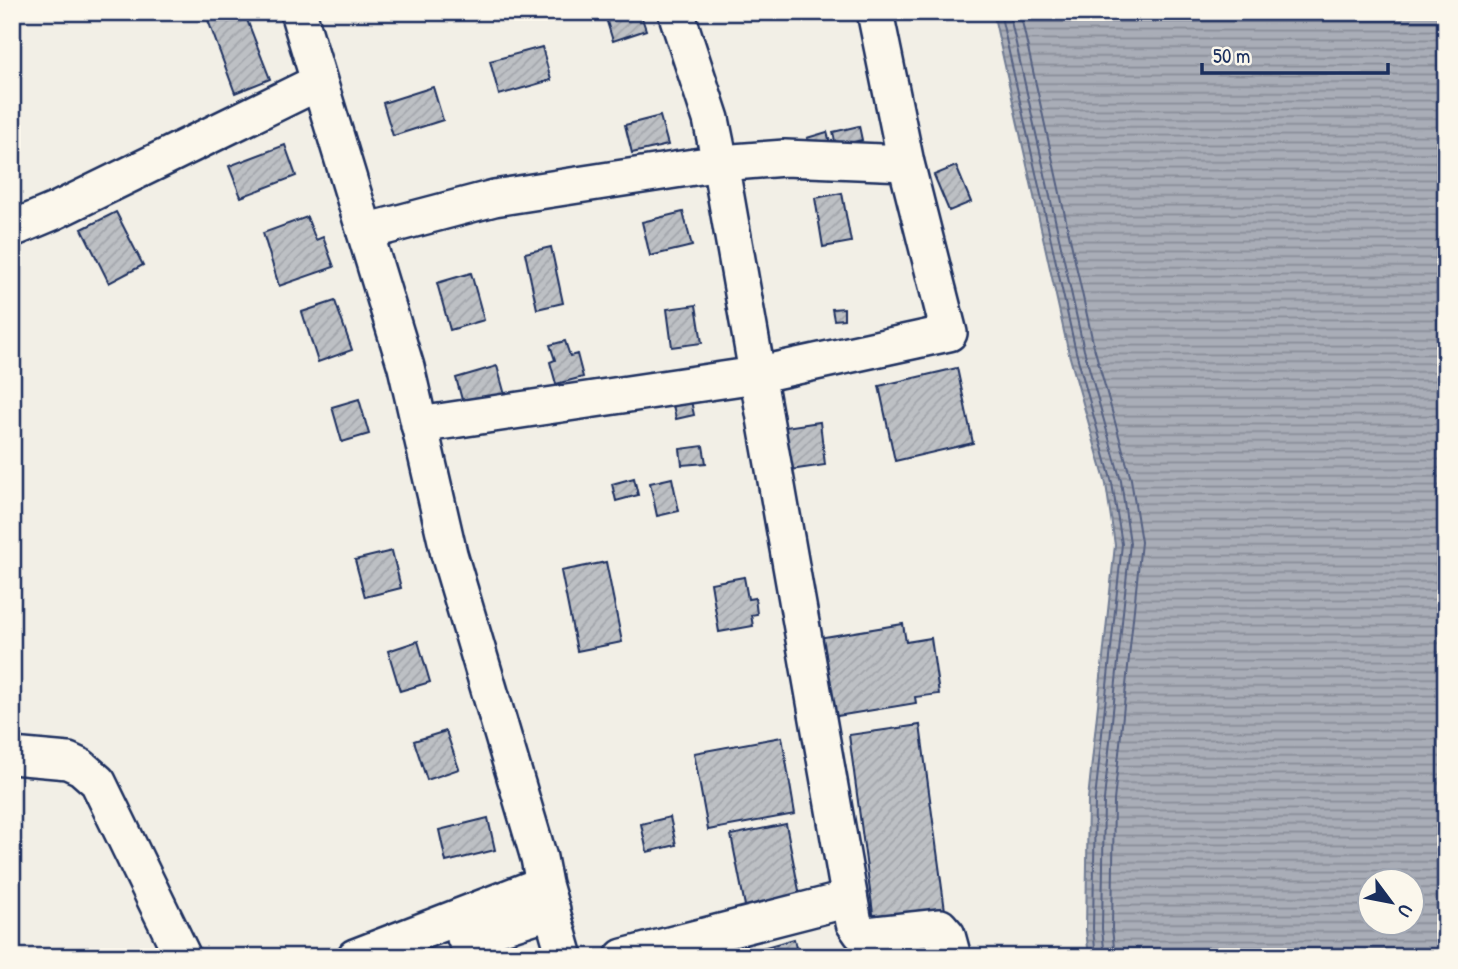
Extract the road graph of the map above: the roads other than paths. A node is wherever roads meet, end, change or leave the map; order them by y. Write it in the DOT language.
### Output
graph roads {
  1 [pos="298,12"];
  2 [pos="677,12"];
  3 [pos="875,12"];
  4 [pos="319,82"];
  5 [pos="720,163"];
  6 [pos="906,163"];
  7 [pos="13,227"];
  8 [pos="365,232"];
  9 [pos="756,375"];
  10 [pos="419,425"];
  11 [pos="12,756"];
  12 [pos="548,897"];
  13 [pos="849,899"];
  14 [pos="183,957"];
  15 [pos="355,957"];
  16 [pos="410,957"];
  17 [pos="565,957"];
  18 [pos="623,957"];
  19 [pos="953,957"];
  1 -- 4 [label="street"];
  2 -- 5 [label="street"];
  3 -- 6 [label="street"];
  4 -- 7 [label="street"];
  4 -- 8 [label="street"];
  5 -- 6 [label="street"];
  5 -- 8 [label="street"];
  5 -- 9 [label="street"];
  6 -- 9 [label="street"];
  8 -- 10 [label="street"];
  9 -- 10 [label="street"];
  9 -- 13 [label="street"];
  10 -- 12 [label="street"];
  11 -- 14 [label="street"];
  12 -- 15 [label="street"];
  12 -- 16 [label="street"];
  12 -- 17 [label="street"];
  13 -- 18 [label="street"];
  13 -- 19 [label="street"];
}
